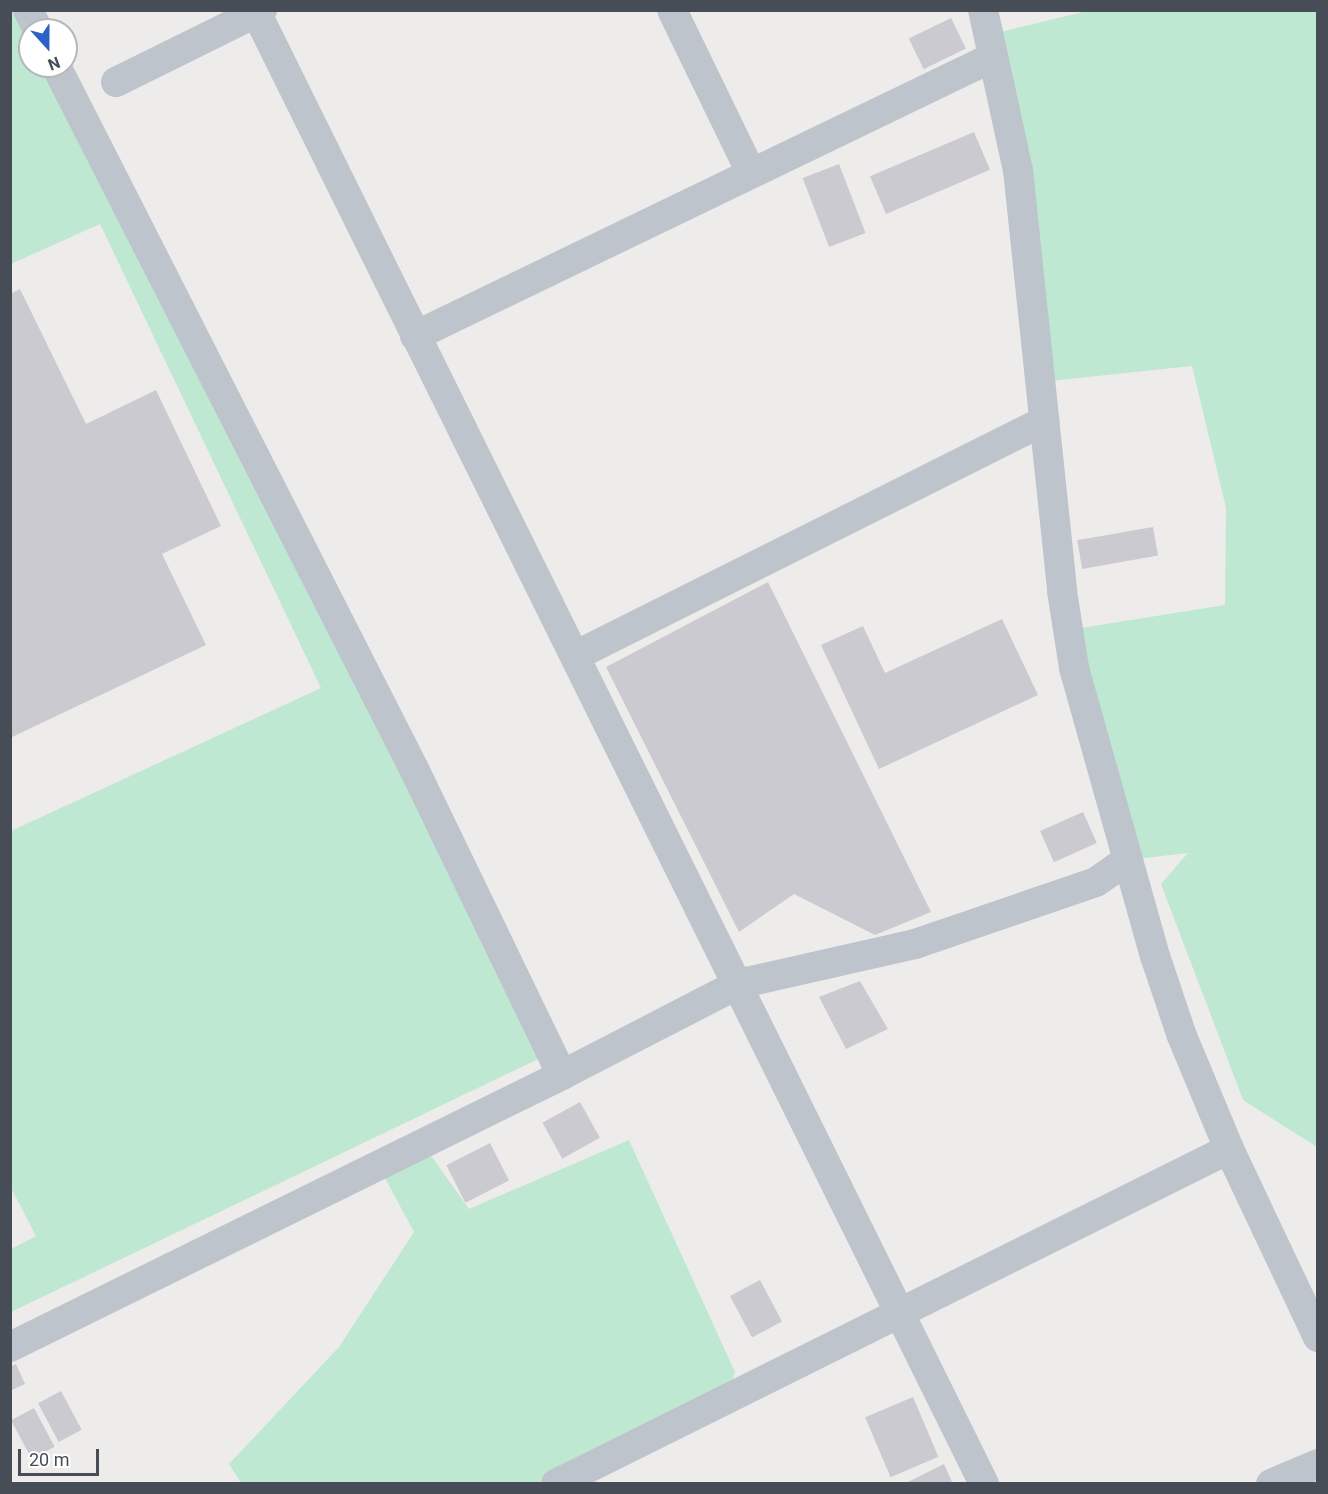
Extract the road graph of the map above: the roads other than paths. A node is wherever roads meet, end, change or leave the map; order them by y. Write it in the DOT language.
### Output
graph roads {
  1 [pos="672,10"];
  2 [pos="983,10"];
  3 [pos="258,11"];
  4 [pos="993,57"];
  5 [pos="62,78"];
  6 [pos="116,82"];
  7 [pos="751,174"];
  8 [pos="415,336"];
  9 [pos="1044,421"];
  10 [pos="575,656"];
  11 [pos="1128,860"];
  12 [pos="738,984"];
  13 [pos="562,1075"];
  14 [pos="1228,1149"];
  15 [pos="900,1313"];
  16 [pos="1317,1337"];
  17 [pos="10,1347"];
  18 [pos="1317,1464"];
  19 [pos="556,1484"];
  20 [pos="984,1484"];
  21 [pos="1270,1484"];
  1 -- 7 [label="street"];
  2 -- 4 [label="street"];
  3 -- 6 [label="street"];
  3 -- 8 [label="street"];
  4 -- 7 [label="street"];
  4 -- 9 [label="street"];
  5 -- 13 [label="street"];
  7 -- 8 [label="street"];
  8 -- 10 [label="street"];
  9 -- 10 [label="street"];
  9 -- 11 [label="street"];
  10 -- 12 [label="street"];
  11 -- 12 [label="street"];
  11 -- 14 [label="street"];
  12 -- 13 [label="street"];
  12 -- 15 [label="street"];
  13 -- 17 [label="street"];
  14 -- 15 [label="street"];
  14 -- 16 [label="street"];
  15 -- 19 [label="street"];
  15 -- 20 [label="street"];
  18 -- 21 [label="street"];
}
